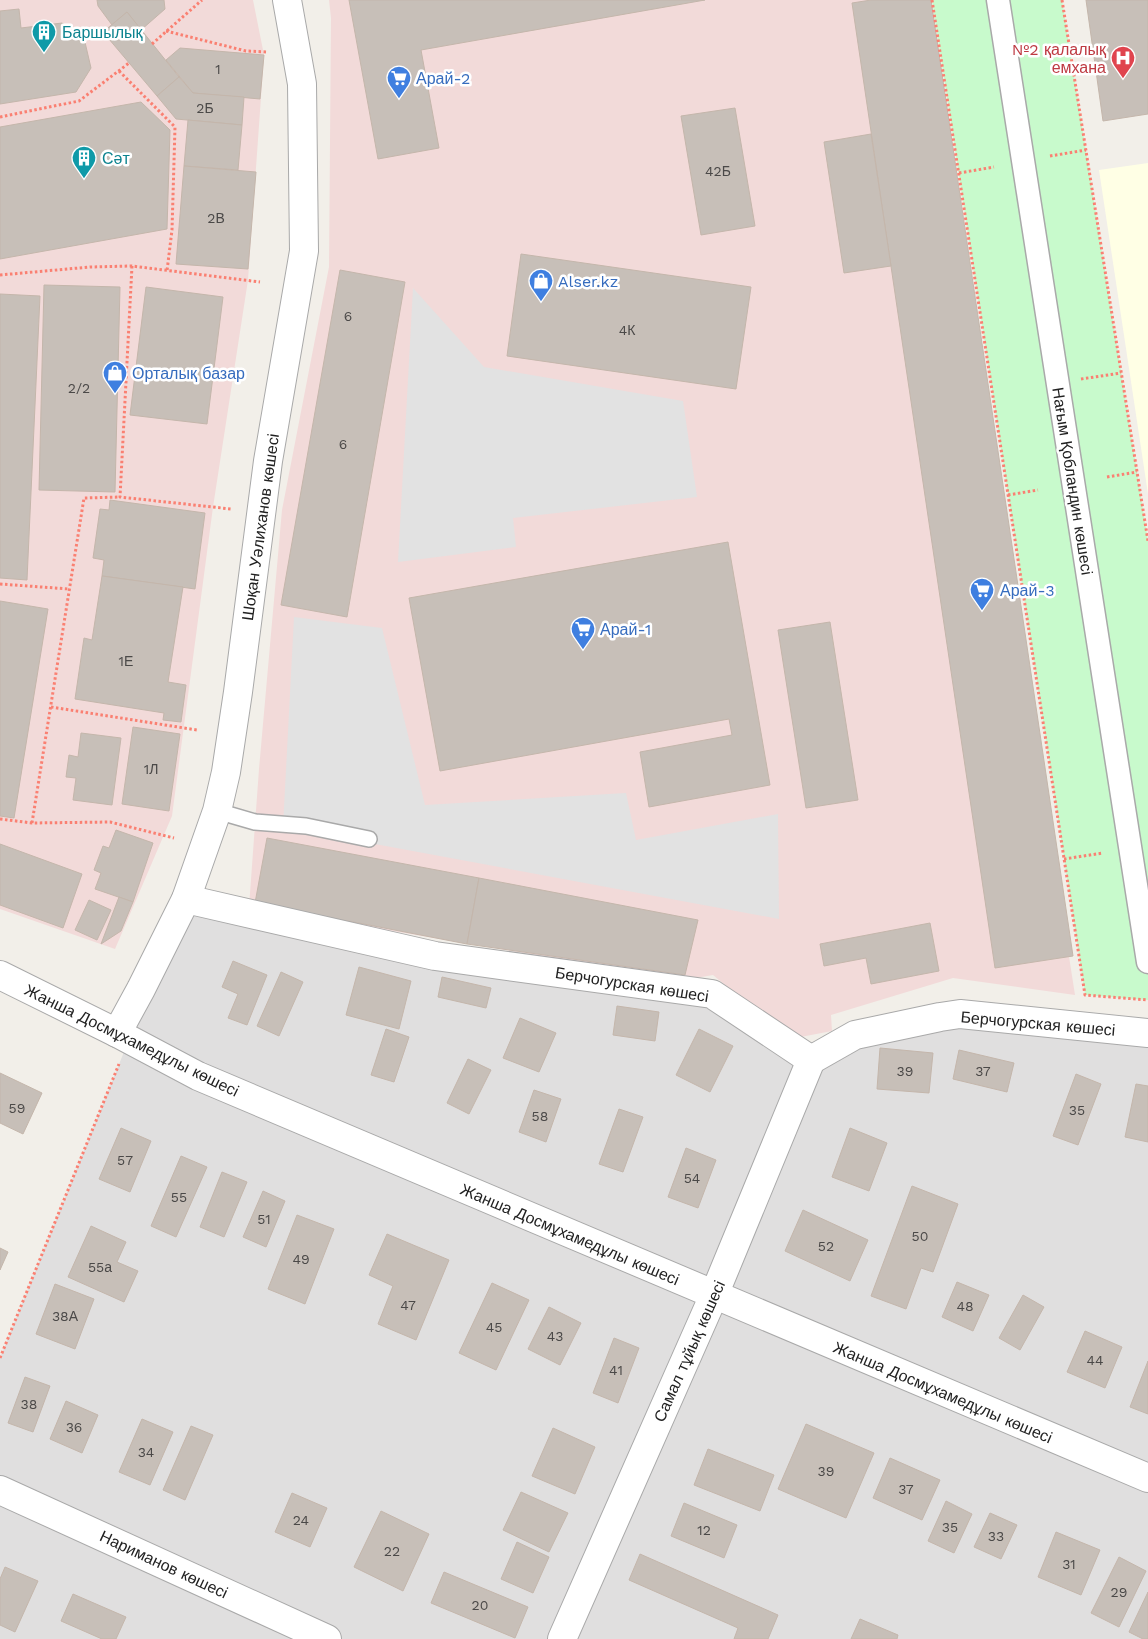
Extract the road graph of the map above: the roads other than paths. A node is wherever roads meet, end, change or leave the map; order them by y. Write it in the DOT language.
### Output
graph roads {
  1 [pos="287,0"];
  2 [pos="998,0"];
  3 [pos="217,811"];
  4 [pos="369,839"];
  5 [pos="186,899"];
  6 [pos="1148,962"];
  7 [pos="0,974"];
  8 [pos="1148,1033"];
  9 [pos="123,1037"];
  10 [pos="811,1060"];
  11 [pos="714,1294"];
  12 [pos="1148,1478"];
  13 [pos="0,1490"];
  14 [pos="327,1639"];
  15 [pos="562,1639"];
  1 -- 3 [label="street, Шоқан Уәлиханов көшесі"];
  2 -- 6 [label="street, Нағым Қобландин көшесі"];
  3 -- 4 [label="lane"];
  3 -- 5 [label="street, Шоқан Уәлиханов көшесі"];
  5 -- 9 [label="street, Шоқан Уәлиханов көшесі"];
  5 -- 10 [label="street, Берчогурская көшесі"];
  7 -- 9 [label="street, Жанша Досмұхамедұлы көшесі"];
  8 -- 10 [label="street, Берчогурская көшесі"];
  9 -- 11 [label="street, Жанша Досмұхамедұлы көшесі"];
  10 -- 11 [label="street, Самал тұйық көшесі"];
  11 -- 12 [label="street, Жанша Досмұхамедұлы көшесі"];
  11 -- 15 [label="street, Самал тұйық көшесі"];
  13 -- 14 [label="street, Нариманов көшесі"];
}
